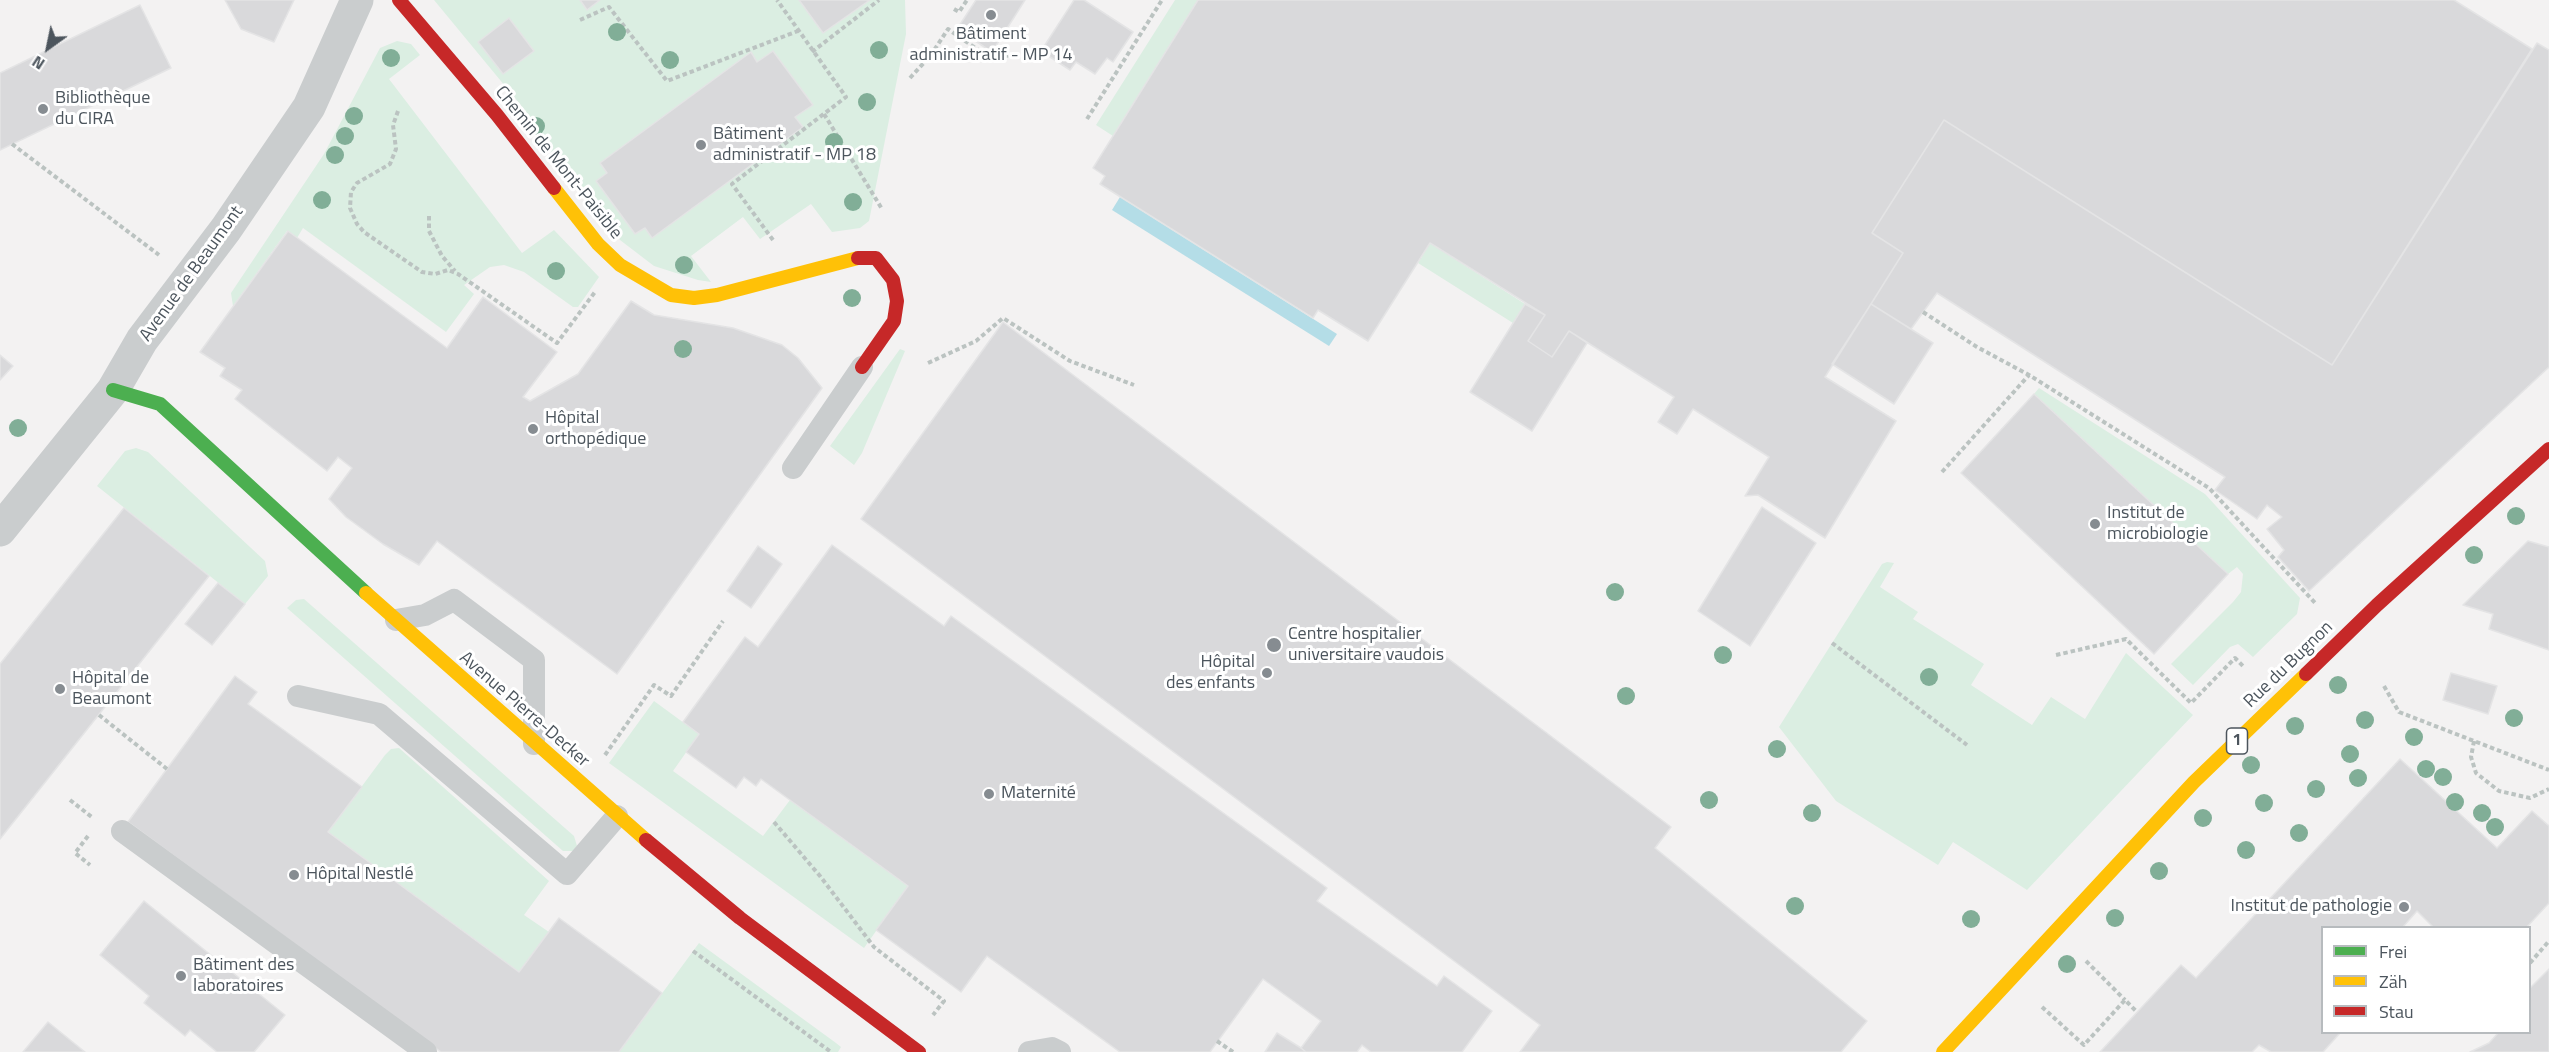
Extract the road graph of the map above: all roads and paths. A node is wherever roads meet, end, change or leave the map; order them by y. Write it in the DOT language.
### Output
graph roads {
  1 [pos="357,0"];
  2 [pos="399,0"];
  3 [pos="777,0"];
  4 [pos="879,0"];
  5 [pos="968,0"];
  6 [pos="1162,0"];
  7 [pos="954,9"];
  8 [pos="580,20"];
  9 [pos="798,31"];
  10 [pos="812,52"];
  11 [pos="1015,54"];
  12 [pos="910,78"];
  13 [pos="398,111"];
  14 [pos="824,114"];
  15 [pos="1087,119"];
  16 [pos="12,144"];
  17 [pos="882,209"];
  18 [pos="429,216"];
  19 [pos="162,257"];
  20 [pos="795,271"];
  21 [pos="458,274"];
  22 [pos="600,285"];
  23 [pos="1923,312"];
  24 [pos="928,363"];
  25 [pos="862,367"];
  26 [pos="2029,375"];
  27 [pos="1134,385"];
  28 [pos="113,390"];
  29 [pos="2549,449"];
  30 [pos="793,468"];
  31 [pos="1942,472"];
  32 [pos="0,530"];
  33 [pos="2316,604"];
  34 [pos="396,620"];
  35 [pos="723,621"];
  36 [pos="1832,643"];
  37 [pos="2056,655"];
  38 [pos="2243,666"];
  39 [pos="2384,686"];
  40 [pos="298,696"];
  41 [pos="99,715"];
  42 [pos="2474,741"];
  43 [pos="534,744"];
  44 [pos="1968,745"];
  45 [pos="604,758"];
  46 [pos="167,769"];
  47 [pos="2549,770"];
  48 [pos="2549,789"];
  49 [pos="70,800"];
  50 [pos="617,816"];
  51 [pos="774,822"];
  52 [pos="111,827"];
  53 [pos="91,833"];
  54 [pos="90,865"];
  55 [pos="2549,941"];
  56 [pos="693,951"];
  57 [pos="2086,961"];
  58 [pos="2531,961"];
  59 [pos="2125,1000"];
  60 [pos="2042,1007"];
  61 [pos="2137,1012"];
  62 [pos="933,1016"];
  63 [pos="1218,1041"];
  64 [pos="426,1052"];
  65 [pos="831,1052"];
  66 [pos="919,1052"];
  67 [pos="1029,1052"];
  68 [pos="1060,1052"];
  69 [pos="1233,1052"];
  70 [pos="1943,1052"];
  1 -- 28 [label="street, Avenue de Beaumont"];
  2 -- 20 [label="street, Chemin de Mont-Paisible"];
  3 -- 9 [label="path"];
  4 -- 10 [label="path"];
  5 -- 7 [label="path"];
  6 -- 15 [label="path"];
  8 -- 9 [label="path"];
  9 -- 10 [label="path"];
  10 -- 14 [label="path"];
  11 -- 12 [label="path"];
  13 -- 21 [label="path"];
  14 -- 17 [label="path"];
  14 -- 20 [label="path"];
  16 -- 19 [label="path"];
  18 -- 21 [label="path"];
  20 -- 25 [label="street, Chemin de Mont-Paisible"];
  21 -- 22 [label="path"];
  23 -- 26 [label="path"];
  24 -- 27 [label="path"];
  25 -- 30 [label="lane"];
  26 -- 31 [label="path"];
  26 -- 33 [label="path"];
  28 -- 32 [label="street, Avenue de Beaumont"];
  28 -- 34 [label="street, Avenue Pierre-Decker"];
  29 -- 70 [label="street, Rue du Bugnon / 1"];
  34 -- 43 [label="street, Avenue Pierre-Decker"];
  34 -- 43 [label="lane"];
  35 -- 45 [label="path"];
  36 -- 44 [label="path"];
  37 -- 38 [label="path"];
  39 -- 42 [label="path"];
  40 -- 50 [label="lane"];
  41 -- 46 [label="path"];
  42 -- 47 [label="path"];
  42 -- 48 [label="path"];
  43 -- 50 [label="street, Avenue Pierre-Decker"];
  49 -- 52 [label="path"];
  50 -- 66 [label="street, Avenue Pierre-Decker"];
  51 -- 62 [label="path"];
  52 -- 64 [label="lane"];
  53 -- 54 [label="path"];
  55 -- 58 [label="path"];
  56 -- 65 [label="path"];
  57 -- 59 [label="path"];
  59 -- 60 [label="path"];
  59 -- 61 [label="path"];
  63 -- 69 [label="path"];
  67 -- 68 [label="lane"];
}
